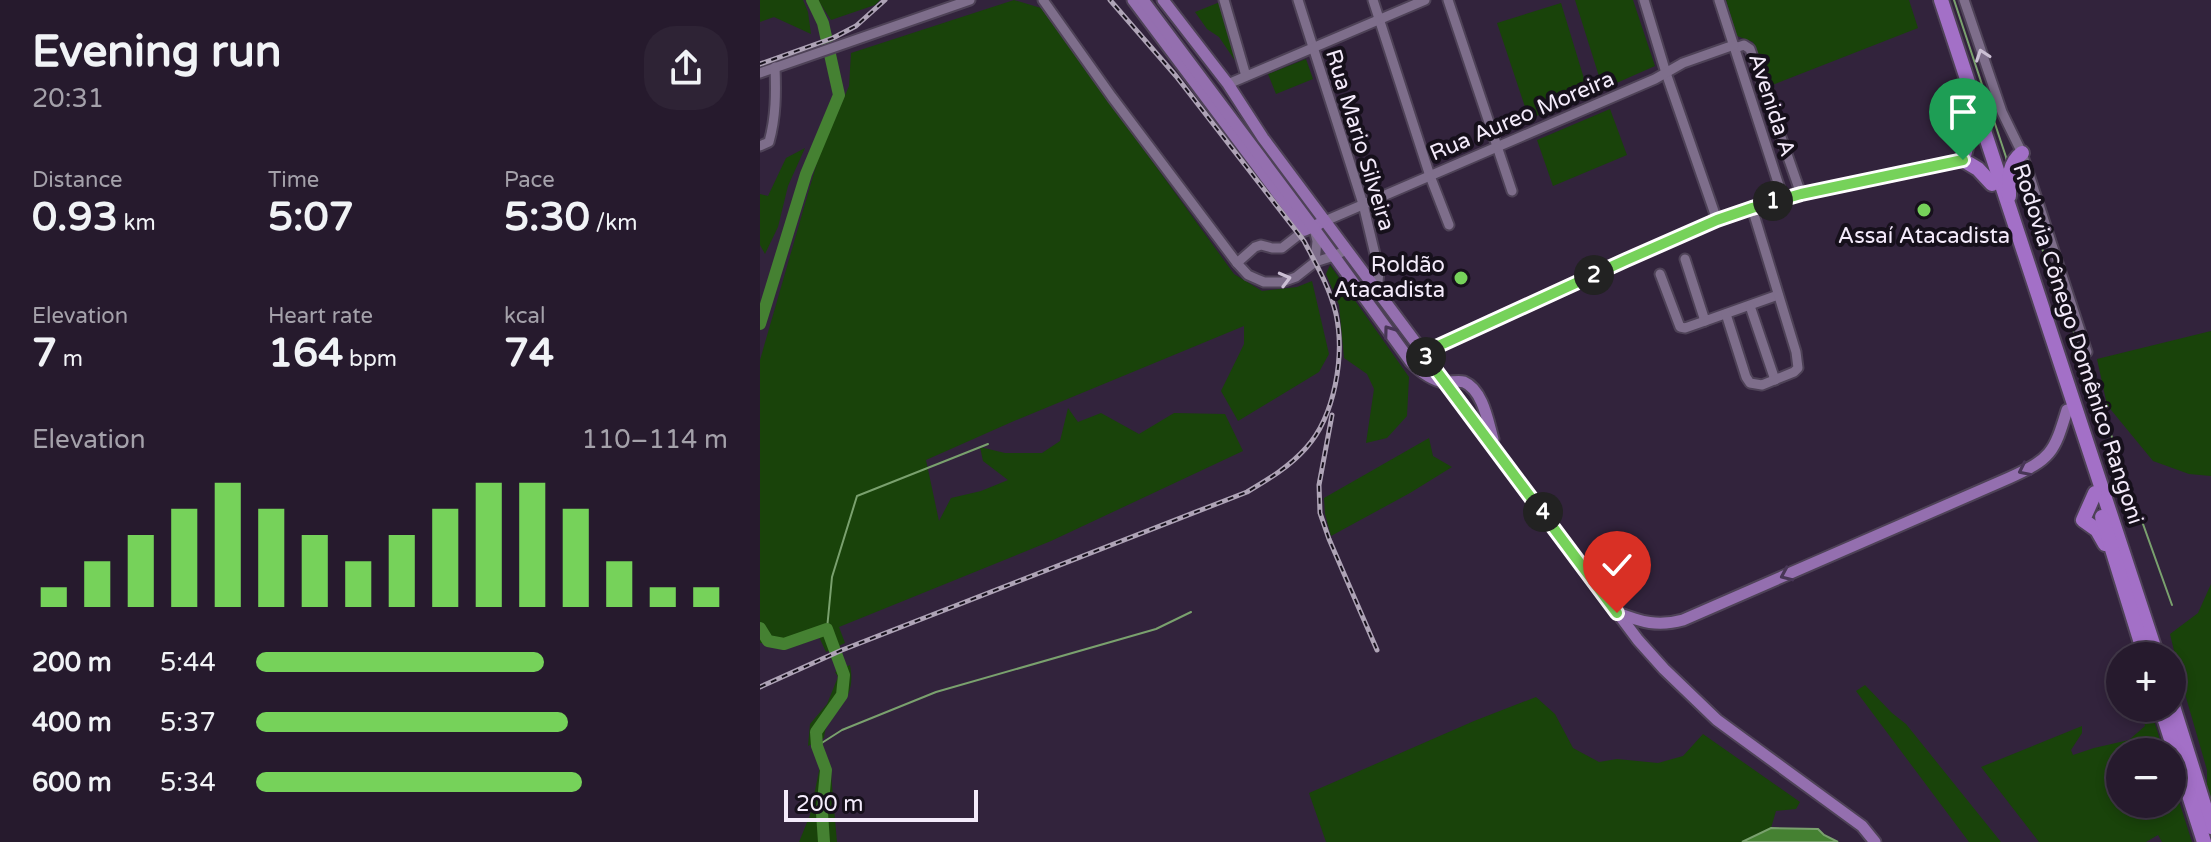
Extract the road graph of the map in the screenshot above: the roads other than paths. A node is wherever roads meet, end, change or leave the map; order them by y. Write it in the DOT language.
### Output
graph roads {
  1 [pos="970,0"];
  2 [pos="1043,0"];
  3 [pos="1133,0"];
  4 [pos="1143,0"];
  5 [pos="1163,0"];
  6 [pos="1224,0"];
  7 [pos="1298,0"];
  8 [pos="1373,0"];
  9 [pos="1425,0"];
  10 [pos="1448,0"];
  11 [pos="1644,0"];
  12 [pos="1719,0"];
  13 [pos="1931,0"];
  14 [pos="1944,0"];
  15 [pos="1964,0"];
  16 [pos="1380,20"];
  17 [pos="1734,46"];
  18 [pos="1313,47"];
  19 [pos="775,67"];
  20 [pos="760,73"];
  21 [pos="1666,73"];
  22 [pos="1246,76"];
  23 [pos="1228,84"];
  24 [pos="1768,101"];
  25 [pos="1754,107"];
  26 [pos="1966,107"];
  27 [pos="1782,139"];
  28 [pos="1766,144"];
  29 [pos="760,146"];
  30 [pos="1497,147"];
  31 [pos="2022,153"];
  32 [pos="1963,160"];
  33 [pos="1430,176"];
  34 [pos="1992,184"];
  35 [pos="1512,191"];
  36 [pos="1801,194"];
  37 [pos="1783,198"];
  38 [pos="1363,204"];
  39 [pos="1752,208"];
  40 [pos="2010,208"];
  41 [pos="1717,220"];
  42 [pos="1449,225"];
  43 [pos="1314,226"];
  44 [pos="1346,250"];
  45 [pos="1334,256"];
  46 [pos="1685,259"];
  47 [pos="1315,262"];
  48 [pos="1237,263"];
  49 [pos="1660,274"];
  50 [pos="1377,292"];
  51 [pos="1778,295"];
  52 [pos="1750,306"];
  53 [pos="1726,314"];
  54 [pos="1705,321"];
  55 [pos="2087,352"];
  56 [pos="1423,353"];
  57 [pos="1775,380"];
  58 [pos="1445,382"];
  59 [pos="2067,410"];
  60 [pos="1495,448"];
  61 [pos="1617,613"];
  62 [pos="2141,642"];
  63 [pos="2152,642"];
  64 [pos="2167,722"];
  65 [pos="2176,722"];
  66 [pos="2188,773"];
  67 [pos="2211,827"];
  68 [pos="1875,842"];
  69 [pos="2204,842"];
  1 -- 19 [label="street"];
  2 -- 48 [label="street"];
  3 -- 43 [label="main road"];
  4 -- 43 [label="main road"];
  5 -- 23 [label="main road"];
  6 -- 22 [label="street"];
  7 -- 18 [label="street, Rua Mario Silveira"];
  8 -- 16 [label="street"];
  9 -- 16 [label="street"];
  10 -- 30 [label="street"];
  11 -- 21 [label="street"];
  12 -- 17 [label="street"];
  13 -- 26 [label="highway, Rodovia Cônego Domênico Rangoni"];
  14 -- 40 [label="highway, Rodovia Cônego Domênico Rangoni"];
  31 -- 15 [label="street, one-way"];
  16 -- 18 [label="street"];
  16 -- 33 [label="street"];
  17 -- 21 [label="street, Rua Aureo Moreira"];
  17 -- 24 [label="street, Avenida A"];
  17 -- 25 [label="street, Avenida A"];
  18 -- 22 [label="street"];
  18 -- 38 [label="street, Rua Mario Silveira"];
  19 -- 20 [label="street"];
  19 -- 29 [label="street"];
  21 -- 30 [label="street, Rua Aureo Moreira"];
  21 -- 41 [label="street"];
  22 -- 23 [label="street"];
  23 -- 43 [label="main road"];
  24 -- 25 [label="street"];
  24 -- 27 [label="street, Avenida A"];
  25 -- 28 [label="street, Avenida A"];
  26 -- 32 [label="highway"];
  26 -- 34 [label="highway, Rodovia Cônego Domênico Rangoni"];
  27 -- 28 [label="street"];
  27 -- 36 [label="street, Avenida A"];
  28 -- 37 [label="street, Avenida A"];
  30 -- 33 [label="street, Rua Aureo Moreira"];
  30 -- 35 [label="street"];
  31 -- 40 [label="highway"];
  31 -- 55 [label="street"];
  32 -- 34 [label="highway"];
  32 -- 36 [label="street"];
  33 -- 38 [label="street, Rua Aureo Moreira"];
  33 -- 42 [label="street"];
  34 -- 59 [label="highway, Rodovia Cônego Domênico Rangoni"];
  36 -- 37 [label="street"];
  37 -- 39 [label="street"];
  38 -- 43 [label="street, Rua Aureo Moreira"];
  38 -- 50 [label="street, Rua Mario Silveira"];
  39 -- 41 [label="street"];
  39 -- 51 [label="street"];
  40 -- 63 [label="highway, Rodovia Cônego Domênico Rangoni"];
  41 -- 56 [label="street"];
  43 -- 44 [label="main road"];
  43 -- 45 [label="main road"];
  43 -- 47 [label="street"];
  43 -- 48 [label="street, Rua Aureo Moreira"];
  44 -- 45 [label="street"];
  44 -- 50 [label="main road"];
  45 -- 47 [label="street"];
  58 -- 45 [label="main road, one-way"];
  46 -- 54 [label="street"];
  48 -- 47 [label="street, one-way"];
  49 -- 54 [label="street"];
  50 -- 56 [label="main road"];
  51 -- 52 [label="street"];
  51 -- 57 [label="street"];
  52 -- 53 [label="street"];
  52 -- 57 [label="street"];
  53 -- 54 [label="street"];
  53 -- 57 [label="street"];
  56 -- 58 [label="main road"];
  58 -- 60 [label="main road"];
  58 -- 60 [label="main road"];
  59 -- 61 [label="main road, one-way"];
  59 -- 62 [label="highway, Rodovia Cônego Domênico Rangoni"];
  60 -- 61 [label="main road"];
  61 -- 68 [label="main road"];
  64 -- 66 [label="highway"];
  65 -- 66 [label="highway"];
  66 -- 67 [label="highway"];
  66 -- 69 [label="highway"];
}
